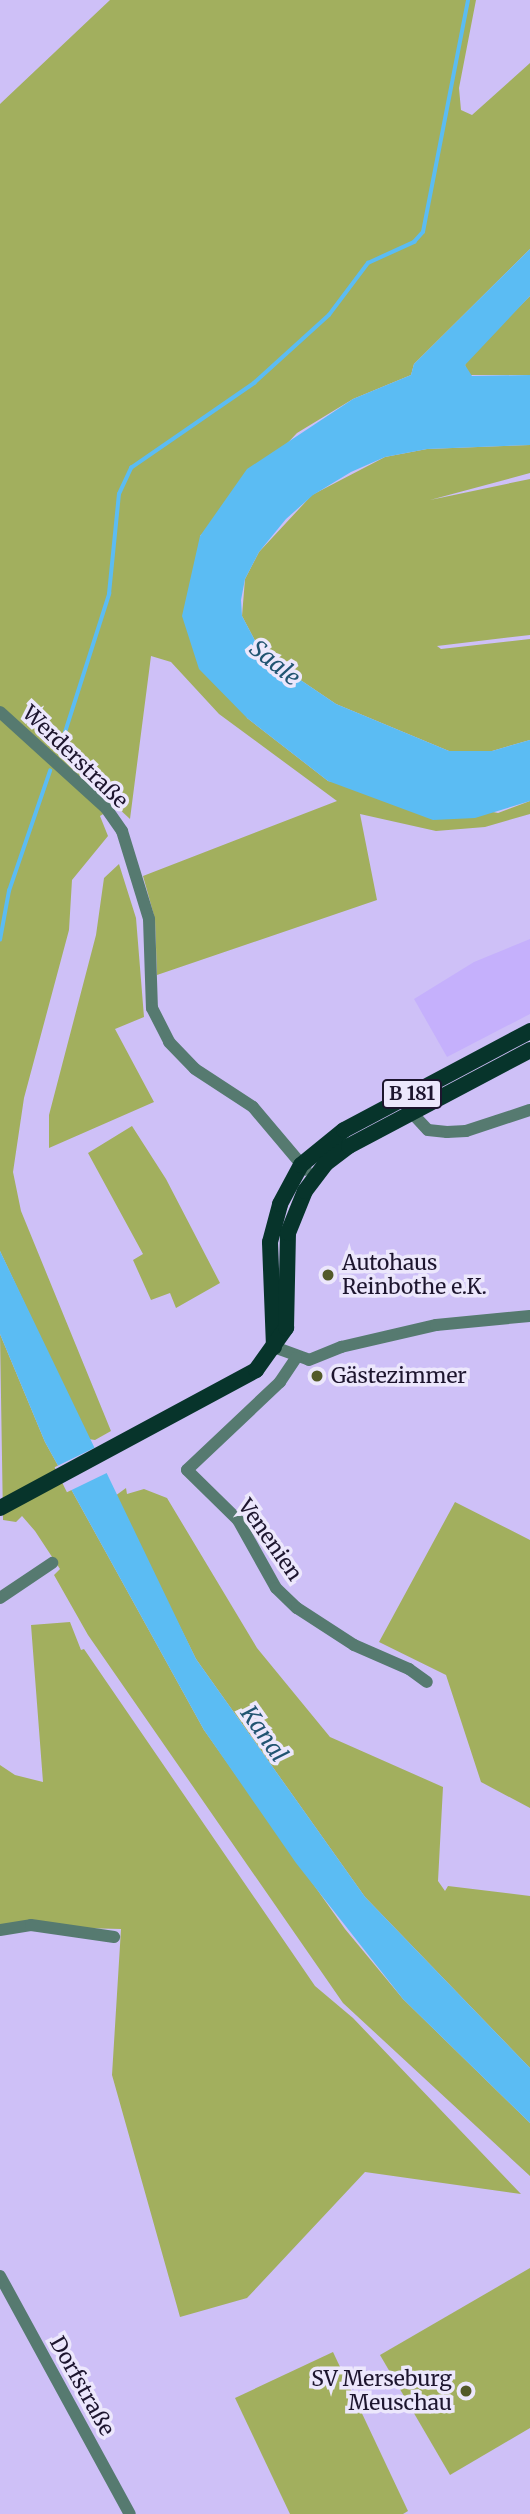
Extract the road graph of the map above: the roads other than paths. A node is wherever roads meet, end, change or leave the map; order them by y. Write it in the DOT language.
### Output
graph roads {
  1 [pos="0,712"];
  2 [pos="530,1031"];
  3 [pos="530,1050"];
  4 [pos="530,1110"];
  5 [pos="412,1113"];
  6 [pos="302,1165"];
  7 [pos="315,1177"];
  8 [pos="530,1316"];
  9 [pos="274,1348"];
  10 [pos="296,1358"];
  11 [pos="1,1508"];
  12 [pos="52,1563"];
  13 [pos="0,1598"];
  14 [pos="426,1682"];
  15 [pos="0,1930"];
  16 [pos="114,1937"];
  17 [pos="0,2276"];
  18 [pos="130,2514"];
  1 -- 6 [label="street, Werderstraße"];
  2 -- 6 [label="main road, B 181"];
  3 -- 5 [label="main road, B 181"];
  4 -- 5 [label="street"];
  5 -- 7 [label="main road, B 181"];
  6 -- 7 [label="street, Werderstraße"];
  6 -- 9 [label="main road, B 181"];
  7 -- 9 [label="main road, B 181"];
  8 -- 10 [label="street"];
  9 -- 10 [label="street"];
  9 -- 11 [label="main road, B 181"];
  10 -- 14 [label="street, Venenien"];
  12 -- 13 [label="street"];
  15 -- 16 [label="street"];
  17 -- 18 [label="street, Dorfstraße"];
}
